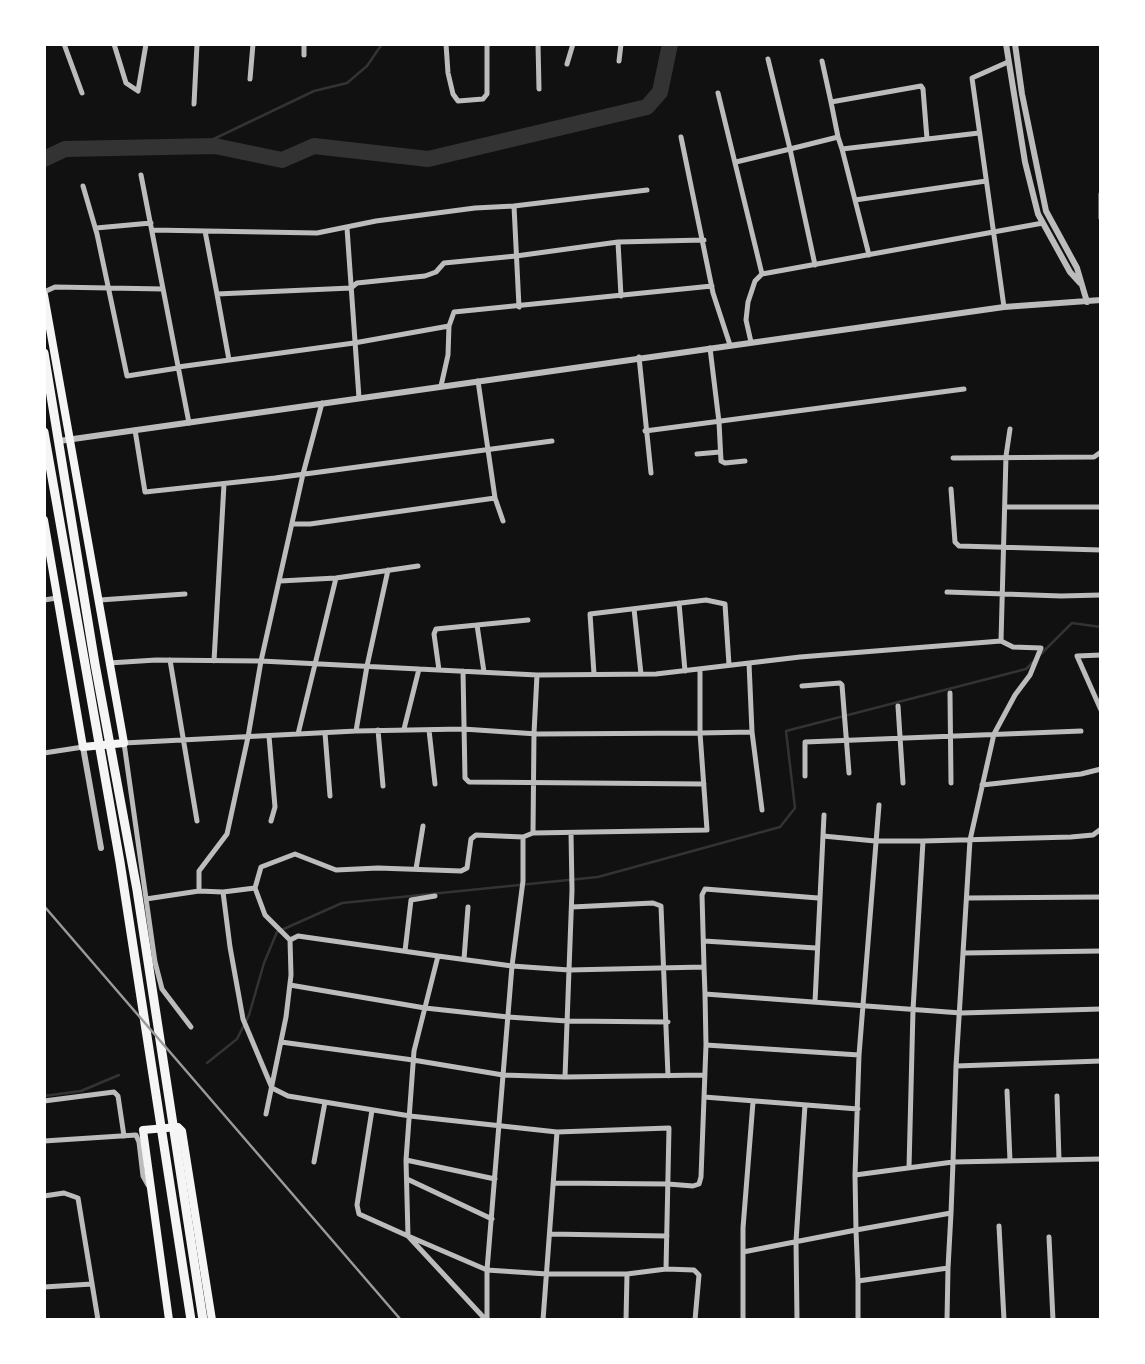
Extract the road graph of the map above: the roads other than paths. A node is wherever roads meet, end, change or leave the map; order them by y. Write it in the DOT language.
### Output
graph roads {
  1 [pos="64,44"];
  2 [pos="114,44"];
  3 [pos="146,44"];
  4 [pos="197,44"];
  5 [pos="253,44"];
  6 [pos="304,44"];
  7 [pos="446,44"];
  8 [pos="487,44"];
  9 [pos="538,44"];
  10 [pos="573,44"];
  11 [pos="621,44"];
  12 [pos="1006,44"];
  13 [pos="1015,44"];
  14 [pos="304,55"];
  15 [pos="768,59"];
  16 [pos="619,61"];
  17 [pos="822,61"];
  18 [pos="1008,62"];
  19 [pos="568,64"];
  20 [pos="250,79"];
  21 [pos="539,89"];
  22 [pos="82,93"];
  23 [pos="718,93"];
  24 [pos="831,103"];
  25 [pos="194,104"];
  26 [pos="979,133"];
  27 [pos="681,137"];
  28 [pos="838,137"];
  29 [pos="927,139"];
  30 [pos="790,149"];
  31 [pos="842,149"];
  32 [pos="736,162"];
  33 [pos="141,175"];
  34 [pos="986,181"];
  35 [pos="83,186"];
  36 [pos="647,190"];
  37 [pos="1101,194"];
  38 [pos="855,200"];
  39 [pos="514,206"];
  40 [pos="1101,218"];
  41 [pos="1043,223"];
  42 [pos="151,227"];
  43 [pos="347,228"];
  44 [pos="96,229"];
  45 [pos="205,232"];
  46 [pos="993,233"];
  47 [pos="704,240"];
  48 [pos="618,242"];
  49 [pos="869,255"];
  50 [pos="516,256"];
  51 [pos="815,265"];
  52 [pos="762,274"];
  53 [pos="1081,284"];
  54 [pos="712,286"];
  55 [pos="108,287"];
  56 [pos="351,288"];
  57 [pos="163,289"];
  58 [pos="44,294"];
  59 [pos="217,294"];
  60 [pos="621,296"];
  61 [pos="1101,300"];
  62 [pos="1087,302"];
  63 [pos="519,307"];
  64 [pos="1004,307"];
  65 [pos="449,326"];
  66 [pos="751,342"];
  67 [pos="354,343"];
  68 [pos="730,345"];
  69 [pos="710,348"];
  70 [pos="44,353"];
  71 [pos="639,357"];
  72 [pos="229,360"];
  73 [pos="178,367"];
  74 [pos="478,381"];
  75 [pos="441,386"];
  76 [pos="964,389"];
  77 [pos="359,398"];
  78 [pos="323,403"];
  79 [pos="189,422"];
  80 [pos="719,422"];
  81 [pos="1010,429"];
  82 [pos="135,430"];
  83 [pos="645,432"];
  84 [pos="59,437"];
  85 [pos="45,439"];
  86 [pos="70,440"];
  87 [pos="552,441"];
  88 [pos="488,449"];
  89 [pos="720,452"];
  90 [pos="1101,452"];
  91 [pos="697,454"];
  92 [pos="1006,456"];
  93 [pos="953,458"];
  94 [pos="47,461"];
  95 [pos="745,461"];
  96 [pos="651,473"];
  97 [pos="303,474"];
  98 [pos="224,484"];
  99 [pos="951,489"];
  100 [pos="495,498"];
  101 [pos="1006,507"];
  102 [pos="1101,508"];
  103 [pos="44,520"];
  104 [pos="503,521"];
  105 [pos="292,524"];
  106 [pos="1004,548"];
  107 [pos="1101,550"];
  108 [pos="418,566"];
  109 [pos="388,570"];
  110 [pos="336,578"];
  111 [pos="280,581"];
  112 [pos="947,592"];
  113 [pos="186,594"];
  114 [pos="1002,595"];
  115 [pos="1101,595"];
  116 [pos="57,598"];
  117 [pos="44,600"];
  118 [pos="100,600"];
  119 [pos="679,603"];
  120 [pos="634,609"];
  121 [pos="528,620"];
  122 [pos="477,625"];
  123 [pos="1001,641"];
  124 [pos="1101,655"];
  125 [pos="170,660"];
  126 [pos="214,661"];
  127 [pos="261,661"];
  128 [pos="109,663"];
  129 [pos="748,663"];
  130 [pos="315,664"];
  131 [pos="729,665"];
  132 [pos="367,666"];
  133 [pos="419,669"];
  134 [pos="700,669"];
  135 [pos="439,670"];
  136 [pos="463,671"];
  137 [pos="685,671"];
  138 [pos="484,672"];
  139 [pos="594,674"];
  140 [pos="641,674"];
  141 [pos="537,675"];
  142 [pos="802,686"];
  143 [pos="950,693"];
  144 [pos="898,706"];
  145 [pos="1101,710"];
  146 [pos="404,729"];
  147 [pos="463,729"];
  148 [pos="377,730"];
  149 [pos="429,730"];
  150 [pos="356,731"];
  151 [pos="1081,731"];
  152 [pos="752,732"];
  153 [pos="325,733"];
  154 [pos="534,733"];
  155 [pos="700,733"];
  156 [pos="298,734"];
  157 [pos="994,734"];
  158 [pos="951,735"];
  159 [pos="269,736"];
  160 [pos="248,737"];
  161 [pos="900,738"];
  162 [pos="848,740"];
  163 [pos="182,741"];
  164 [pos="124,743"];
  165 [pos="83,747"];
  166 [pos="44,753"];
  167 [pos="1101,769"];
  168 [pos="849,773"];
  169 [pos="805,776"];
  170 [pos="533,782"];
  171 [pos="704,783"];
  172 [pos="903,783"];
  173 [pos="951,783"];
  174 [pos="435,784"];
  175 [pos="982,785"];
  176 [pos="383,786"];
  177 [pos="330,796"];
  178 [pos="879,805"];
  179 [pos="762,810"];
  180 [pos="824,815"];
  181 [pos="197,821"];
  182 [pos="271,821"];
  183 [pos="423,827"];
  184 [pos="1101,829"];
  185 [pos="533,833"];
  186 [pos="571,833"];
  187 [pos="823,836"];
  188 [pos="523,837"];
  189 [pos="970,840"];
  190 [pos="875,841"];
  191 [pos="923,841"];
  192 [pos="101,848"];
  193 [pos="416,869"];
  194 [pos="256,888"];
  195 [pos="198,891"];
  196 [pos="223,892"];
  197 [pos="435,896"];
  198 [pos="1101,897"];
  199 [pos="818,898"];
  200 [pos="967,898"];
  201 [pos="146,900"];
  202 [pos="468,907"];
  203 [pos="572,907"];
  204 [pos="290,940"];
  205 [pos="704,941"];
  206 [pos="816,948"];
  207 [pos="405,951"];
  208 [pos="1101,951"];
  209 [pos="964,953"];
  210 [pos="438,956"];
  211 [pos="464,959"];
  212 [pos="512,966"];
  213 [pos="666,967"];
  214 [pos="704,967"];
  215 [pos="569,970"];
  216 [pos="290,985"];
  217 [pos="705,994"];
  218 [pos="815,1002"];
  219 [pos="865,1006"];
  220 [pos="425,1008"];
  221 [pos="1101,1009"];
  222 [pos="914,1010"];
  223 [pos="961,1013"];
  224 [pos="508,1017"];
  225 [pos="568,1021"];
  226 [pos="668,1022"];
  227 [pos="191,1027"];
  228 [pos="281,1042"];
  229 [pos="706,1045"];
  230 [pos="859,1055"];
  231 [pos="413,1060"];
  232 [pos="1101,1061"];
  233 [pos="956,1066"];
  234 [pos="503,1075"];
  235 [pos="705,1075"];
  236 [pos="668,1076"];
  237 [pos="565,1077"];
  238 [pos="272,1088"];
  239 [pos="1007,1091"];
  240 [pos="1057,1096"];
  241 [pos="704,1097"];
  242 [pos="44,1101"];
  243 [pos="325,1102"];
  244 [pos="752,1102"];
  245 [pos="805,1105"];
  246 [pos="858,1109"];
  247 [pos="372,1110"];
  248 [pos="266,1114"];
  249 [pos="410,1115"];
  250 [pos="499,1126"];
  251 [pos="557,1132"];
  252 [pos="124,1136"];
  253 [pos="44,1141"];
  254 [pos="1101,1159"];
  255 [pos="407,1160"];
  256 [pos="1059,1160"];
  257 [pos="953,1161"];
  258 [pos="1010,1161"];
  259 [pos="314,1162"];
  260 [pos="909,1167"];
  261 [pos="855,1175"];
  262 [pos="407,1179"];
  263 [pos="495,1179"];
  264 [pos="554,1183"];
  265 [pos="668,1184"];
  266 [pos="151,1191"];
  267 [pos="44,1196"];
  268 [pos="951,1213"];
  269 [pos="492,1219"];
  270 [pos="999,1226"];
  271 [pos="856,1230"];
  272 [pos="550,1234"];
  273 [pos="408,1236"];
  274 [pos="667,1236"];
  275 [pos="1049,1237"];
  276 [pos="796,1241"];
  277 [pos="743,1252"];
  278 [pos="948,1268"];
  279 [pos="666,1269"];
  280 [pos="487,1270"];
  281 [pos="547,1274"];
  282 [pos="627,1274"];
  283 [pos="858,1281"];
  284 [pos="92,1284"];
  285 [pos="44,1287"];
  286 [pos="98,1320"];
  287 [pos="169,1320"];
  288 [pos="191,1320"];
  289 [pos="204,1320"];
  290 [pos="212,1320"];
  291 [pos="486,1320"];
  292 [pos="543,1320"];
  293 [pos="626,1320"];
  294 [pos="695,1320"];
  295 [pos="743,1320"];
  296 [pos="797,1320"];
  297 [pos="858,1320"];
  298 [pos="947,1320"];
  299 [pos="1003,1320"];
  300 [pos="1053,1320"];
  1 -- 22 [label="street"];
  2 -- 3 [label="street"];
  4 -- 25 [label="street"];
  5 -- 20 [label="street"];
  6 -- 14 [label="street"];
  7 -- 8 [label="street"];
  9 -- 21 [label="street"];
  10 -- 19 [label="street"];
  11 -- 16 [label="street"];
  12 -- 18 [label="street"];
  13 -- 53 [label="street"];
  15 -- 30 [label="street"];
  17 -- 24 [label="street"];
  18 -- 26 [label="street"];
  18 -- 41 [label="street"];
  23 -- 32 [label="street"];
  24 -- 28 [label="street"];
  24 -- 29 [label="street"];
  26 -- 29 [label="street"];
  26 -- 34 [label="street"];
  27 -- 47 [label="street"];
  28 -- 30 [label="street"];
  28 -- 31 [label="street"];
  29 -- 31 [label="street"];
  30 -- 32 [label="street"];
  30 -- 51 [label="street"];
  31 -- 38 [label="street"];
  32 -- 52 [label="street"];
  33 -- 42 [label="street"];
  34 -- 38 [label="street"];
  34 -- 46 [label="street"];
  35 -- 44 [label="street"];
  36 -- 39 [label="street"];
  37 -- 40 [label="street"];
  38 -- 49 [label="street"];
  39 -- 43 [label="street"];
  39 -- 50 [label="street"];
  41 -- 46 [label="street"];
  41 -- 53 [label="street"];
  42 -- 44 [label="street"];
  42 -- 45 [label="street"];
  42 -- 57 [label="street"];
  43 -- 45 [label="street"];
  43 -- 56 [label="street"];
  44 -- 55 [label="street"];
  45 -- 59 [label="street"];
  46 -- 49 [label="street"];
  46 -- 64 [label="street"];
  47 -- 48 [label="street"];
  47 -- 54 [label="street"];
  48 -- 50 [label="street"];
  48 -- 60 [label="street"];
  49 -- 51 [label="street"];
  50 -- 56 [label="street"];
  50 -- 63 [label="street"];
  51 -- 52 [label="street"];
  52 -- 66 [label="street"];
  53 -- 62 [label="street"];
  54 -- 60 [label="street"];
  54 -- 68 [label="street"];
  55 -- 57 [label="street"];
  55 -- 58 [label="street"];
  55 -- 73 [label="street"];
  56 -- 59 [label="street"];
  56 -- 67 [label="street"];
  57 -- 73 [label="street"];
  58 -- 86 [label="main road"];
  59 -- 72 [label="street"];
  60 -- 63 [label="street"];
  61 -- 62 [label="street"];
  62 -- 64 [label="street"];
  63 -- 65 [label="street"];
  64 -- 66 [label="street"];
  65 -- 67 [label="street"];
  65 -- 75 [label="street"];
  66 -- 68 [label="street"];
  67 -- 72 [label="street"];
  67 -- 77 [label="street"];
  68 -- 69 [label="street"];
  69 -- 71 [label="street"];
  69 -- 80 [label="street"];
  70 -- 84 [label="highway"];
  71 -- 74 [label="street"];
  71 -- 83 [label="street"];
  72 -- 73 [label="street"];
  73 -- 79 [label="street"];
  74 -- 75 [label="street"];
  74 -- 88 [label="street"];
  75 -- 77 [label="street"];
  76 -- 80 [label="street"];
  77 -- 78 [label="street"];
  78 -- 79 [label="street"];
  78 -- 97 [label="street"];
  79 -- 82 [label="street"];
  80 -- 83 [label="street"];
  80 -- 89 [label="street"];
  81 -- 92 [label="street"];
  82 -- 86 [label="street"];
  82 -- 98 [label="street"];
  83 -- 96 [label="street"];
  84 -- 86 [label="street"];
  84 -- 289 [label="highway"];
  85 -- 94 [label="highway"];
  86 -- 118 [label="main road"];
  87 -- 88 [label="street"];
  88 -- 97 [label="street"];
  88 -- 100 [label="street"];
  89 -- 91 [label="street"];
  89 -- 95 [label="street"];
  90 -- 92 [label="street"];
  92 -- 93 [label="street"];
  92 -- 101 [label="street"];
  94 -- 288 [label="highway"];
  97 -- 98 [label="street"];
  97 -- 105 [label="street"];
  98 -- 126 [label="street"];
  99 -- 106 [label="street"];
  100 -- 104 [label="street"];
  100 -- 105 [label="street"];
  101 -- 102 [label="street"];
  101 -- 106 [label="street"];
  103 -- 116 [label="main road"];
  105 -- 111 [label="street"];
  106 -- 107 [label="street"];
  106 -- 114 [label="street"];
  108 -- 109 [label="street"];
  109 -- 110 [label="street"];
  109 -- 132 [label="street"];
  110 -- 111 [label="street"];
  110 -- 130 [label="street"];
  111 -- 127 [label="street"];
  112 -- 114 [label="street"];
  113 -- 118 [label="street"];
  114 -- 115 [label="street"];
  114 -- 123 [label="street"];
  116 -- 117 [label="street"];
  116 -- 165 [label="main road"];
  118 -- 128 [label="main road"];
  119 -- 120 [label="street"];
  119 -- 131 [label="street"];
  119 -- 137 [label="street"];
  120 -- 139 [label="street"];
  120 -- 140 [label="street"];
  121 -- 122 [label="street"];
  122 -- 135 [label="street"];
  122 -- 138 [label="street"];
  123 -- 129 [label="street"];
  123 -- 157 [label="street"];
  124 -- 145 [label="street"];
  125 -- 126 [label="street"];
  125 -- 128 [label="street"];
  125 -- 163 [label="street"];
  126 -- 127 [label="street"];
  127 -- 130 [label="street"];
  127 -- 160 [label="street"];
  128 -- 164 [label="main road"];
  129 -- 131 [label="street"];
  129 -- 152 [label="street"];
  130 -- 132 [label="street"];
  130 -- 156 [label="street"];
  131 -- 134 [label="street"];
  132 -- 133 [label="street"];
  132 -- 150 [label="street"];
  133 -- 135 [label="street"];
  133 -- 146 [label="street"];
  134 -- 137 [label="street"];
  134 -- 155 [label="street"];
  135 -- 136 [label="street"];
  136 -- 138 [label="street"];
  136 -- 147 [label="street"];
  137 -- 140 [label="street"];
  138 -- 141 [label="street"];
  139 -- 140 [label="street"];
  139 -- 141 [label="street"];
  141 -- 154 [label="street"];
  142 -- 162 [label="street"];
  143 -- 158 [label="street"];
  144 -- 161 [label="street"];
  146 -- 148 [label="street"];
  146 -- 149 [label="street"];
  147 -- 149 [label="street"];
  147 -- 154 [label="street"];
  147 -- 170 [label="street"];
  148 -- 150 [label="street"];
  148 -- 176 [label="street"];
  149 -- 174 [label="street"];
  150 -- 153 [label="street"];
  151 -- 157 [label="street"];
  152 -- 155 [label="street"];
  152 -- 179 [label="street"];
  153 -- 156 [label="street"];
  153 -- 177 [label="street"];
  154 -- 155 [label="street"];
  154 -- 170 [label="street"];
  155 -- 171 [label="street"];
  156 -- 159 [label="street"];
  157 -- 158 [label="street"];
  157 -- 175 [label="street"];
  158 -- 161 [label="street"];
  158 -- 173 [label="street"];
  159 -- 160 [label="street"];
  159 -- 182 [label="street"];
  160 -- 163 [label="street"];
  160 -- 195 [label="street"];
  161 -- 162 [label="street"];
  161 -- 172 [label="street"];
  162 -- 168 [label="street"];
  162 -- 169 [label="street"];
  163 -- 164 [label="street"];
  163 -- 181 [label="street"];
  164 -- 165 [label="main road"];
  164 -- 201 [label="street"];
  165 -- 166 [label="street"];
  165 -- 192 [label="street"];
  167 -- 175 [label="street"];
  170 -- 171 [label="street"];
  170 -- 185 [label="street"];
  171 -- 186 [label="street"];
  175 -- 189 [label="street"];
  178 -- 190 [label="street"];
  180 -- 187 [label="street"];
  183 -- 193 [label="street"];
  184 -- 189 [label="street"];
  185 -- 186 [label="street"];
  185 -- 188 [label="street"];
  186 -- 203 [label="street"];
  187 -- 190 [label="street"];
  187 -- 199 [label="street"];
  188 -- 193 [label="street"];
  188 -- 212 [label="street"];
  189 -- 191 [label="street"];
  189 -- 200 [label="street"];
  190 -- 191 [label="street"];
  190 -- 219 [label="street"];
  191 -- 222 [label="street"];
  193 -- 194 [label="street"];
  194 -- 196 [label="street"];
  194 -- 204 [label="street"];
  195 -- 196 [label="street"];
  195 -- 201 [label="street"];
  196 -- 238 [label="street"];
  197 -- 207 [label="street"];
  198 -- 200 [label="street"];
  199 -- 205 [label="street"];
  199 -- 206 [label="street"];
  200 -- 209 [label="street"];
  201 -- 227 [label="street"];
  202 -- 211 [label="street"];
  203 -- 213 [label="street"];
  203 -- 215 [label="street"];
  204 -- 207 [label="street"];
  204 -- 216 [label="street"];
  205 -- 206 [label="street"];
  205 -- 214 [label="street"];
  206 -- 218 [label="street"];
  207 -- 210 [label="street"];
  208 -- 209 [label="street"];
  209 -- 223 [label="street"];
  210 -- 211 [label="street"];
  210 -- 220 [label="street"];
  211 -- 212 [label="street"];
  212 -- 215 [label="street"];
  212 -- 224 [label="street"];
  213 -- 214 [label="street"];
  213 -- 215 [label="street"];
  213 -- 226 [label="street"];
  214 -- 217 [label="street"];
  215 -- 225 [label="street"];
  216 -- 220 [label="street"];
  216 -- 228 [label="street"];
  217 -- 218 [label="street"];
  217 -- 229 [label="street"];
  218 -- 219 [label="street"];
  219 -- 222 [label="street"];
  219 -- 230 [label="street"];
  220 -- 224 [label="street"];
  220 -- 231 [label="street"];
  221 -- 223 [label="street"];
  222 -- 223 [label="street"];
  222 -- 260 [label="street"];
  223 -- 233 [label="street"];
  224 -- 225 [label="street"];
  224 -- 234 [label="street"];
  225 -- 226 [label="street"];
  225 -- 237 [label="street"];
  226 -- 236 [label="street"];
  228 -- 231 [label="street"];
  228 -- 238 [label="street"];
  229 -- 230 [label="street"];
  229 -- 235 [label="street"];
  230 -- 246 [label="street"];
  231 -- 234 [label="street"];
  231 -- 249 [label="street"];
  232 -- 233 [label="street"];
  233 -- 257 [label="street"];
  234 -- 237 [label="street"];
  234 -- 250 [label="street"];
  235 -- 236 [label="street"];
  235 -- 241 [label="street"];
  236 -- 237 [label="street"];
  238 -- 243 [label="street"];
  238 -- 248 [label="street"];
  239 -- 258 [label="street"];
  240 -- 256 [label="street"];
  241 -- 244 [label="street"];
  241 -- 265 [label="street"];
  242 -- 252 [label="street"];
  243 -- 247 [label="street"];
  243 -- 259 [label="street"];
  244 -- 245 [label="street"];
  244 -- 277 [label="street"];
  245 -- 246 [label="street"];
  245 -- 276 [label="street"];
  246 -- 261 [label="street"];
  247 -- 249 [label="street"];
  247 -- 273 [label="street"];
  249 -- 250 [label="street"];
  249 -- 255 [label="street"];
  250 -- 251 [label="street"];
  250 -- 263 [label="street"];
  251 -- 264 [label="street"];
  251 -- 265 [label="street"];
  252 -- 253 [label="street"];
  252 -- 266 [label="street"];
  254 -- 256 [label="street"];
  255 -- 262 [label="street"];
  255 -- 263 [label="street"];
  256 -- 258 [label="street"];
  257 -- 258 [label="street"];
  257 -- 260 [label="street"];
  257 -- 268 [label="street"];
  260 -- 261 [label="street"];
  261 -- 271 [label="street"];
  262 -- 269 [label="street"];
  262 -- 273 [label="street"];
  263 -- 269 [label="street"];
  264 -- 265 [label="street"];
  264 -- 272 [label="street"];
  265 -- 274 [label="street"];
  266 -- 287 [label="main road"];
  266 -- 290 [label="main road"];
  267 -- 284 [label="street"];
  268 -- 271 [label="street"];
  268 -- 278 [label="street"];
  269 -- 280 [label="street"];
  270 -- 299 [label="street"];
  271 -- 276 [label="street"];
  271 -- 283 [label="street"];
  272 -- 274 [label="street"];
  272 -- 281 [label="street"];
  273 -- 280 [label="street"];
  273 -- 291 [label="street"];
  274 -- 279 [label="street"];
  275 -- 300 [label="street"];
  276 -- 277 [label="street"];
  276 -- 296 [label="street"];
  277 -- 295 [label="street"];
  278 -- 283 [label="street"];
  278 -- 298 [label="street"];
  279 -- 282 [label="street"];
  279 -- 294 [label="street"];
  280 -- 281 [label="street"];
  280 -- 291 [label="street"];
  281 -- 282 [label="street"];
  281 -- 292 [label="street"];
  282 -- 293 [label="street"];
  283 -- 297 [label="street"];
  284 -- 285 [label="street"];
  284 -- 286 [label="street"];
}
